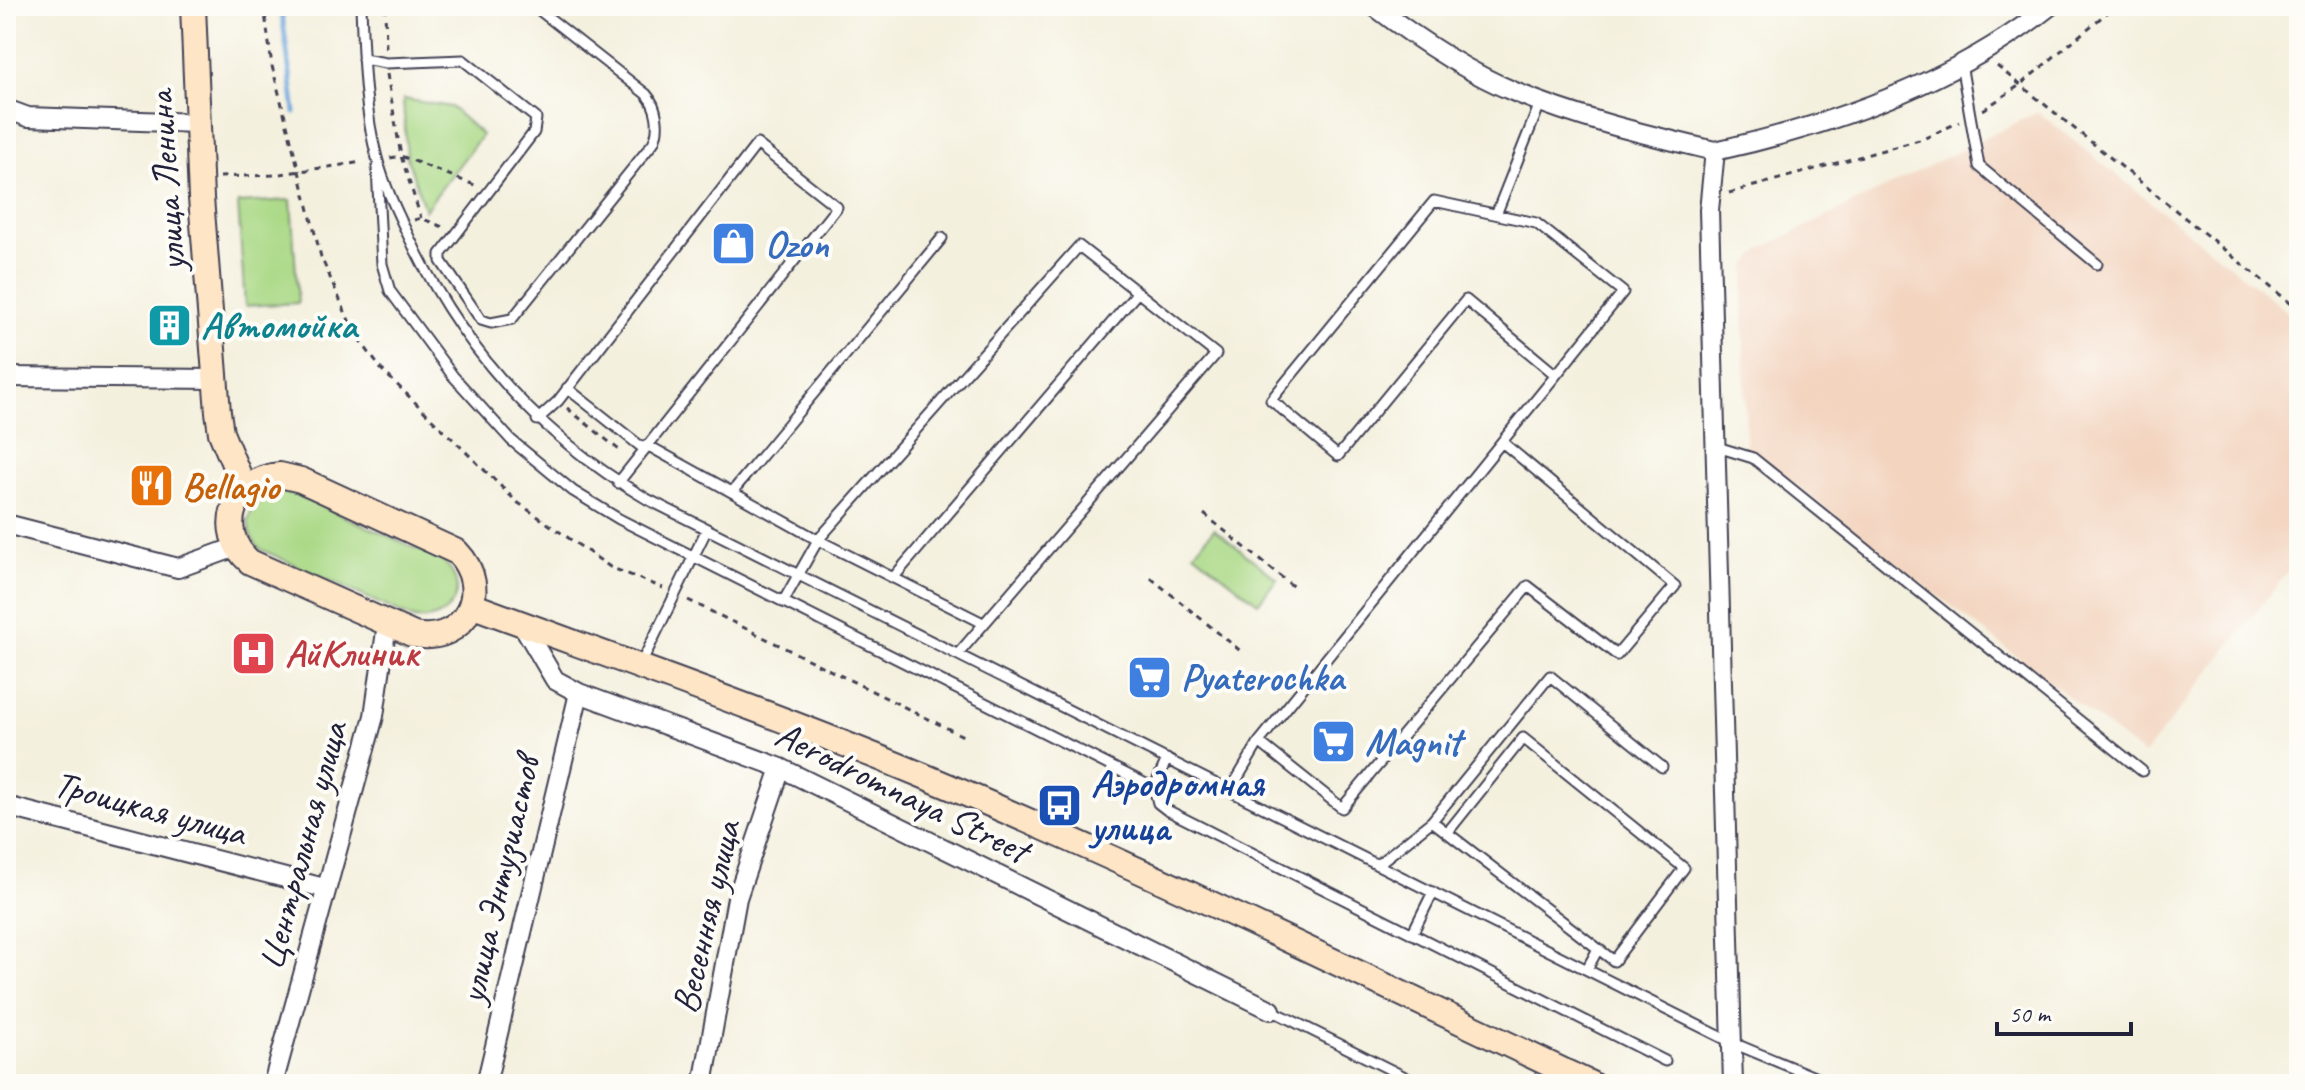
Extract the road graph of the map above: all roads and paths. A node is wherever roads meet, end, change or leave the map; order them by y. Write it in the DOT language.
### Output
graph roads {
  1 [pos="193,6"];
  2 [pos="264,6"];
  3 [pos="361,6"];
  4 [pos="385,6"];
  5 [pos="534,6"];
  6 [pos="1374,6"];
  7 [pos="2050,6"];
  8 [pos="2115,6"];
  9 [pos="1982,54"];
  10 [pos="363,59"];
  11 [pos="386,63"];
  12 [pos="1961,64"];
  13 [pos="2020,85"];
  14 [pos="1541,101"];
  15 [pos="6,109"];
  16 [pos="1971,117"];
  17 [pos="197,123"];
  18 [pos="1715,151"];
  19 [pos="401,156"];
  20 [pos="377,161"];
  21 [pos="300,169"];
  22 [pos="200,177"];
  23 [pos="488,190"];
  24 [pos="1710,198"];
  25 [pos="1497,212"];
  26 [pos="421,218"];
  27 [pos="403,224"];
  28 [pos="455,232"];
  29 [pos="942,238"];
  30 [pos="2097,264"];
  31 [pos="1138,292"];
  32 [pos="2299,310"];
  33 [pos="1556,375"];
  34 [pos="6,377"];
  35 [pos="216,379"];
  36 [pos="567,388"];
  37 [pos="558,401"];
  38 [pos="537,420"];
  39 [pos="1502,442"];
  40 [pos="1714,446"];
  41 [pos="645,447"];
  42 [pos="634,462"];
  43 [pos="618,483"];
  44 [pos="245,490"];
  45 [pos="732,492"];
  46 [pos="1204,514"];
  47 [pos="6,524"];
  48 [pos="707,529"];
  49 [pos="818,540"];
  50 [pos="236,547"];
  51 [pos="693,557"];
  52 [pos="797,574"];
  53 [pos="893,578"];
  54 [pos="1151,578"];
  55 [pos="1296,589"];
  56 [pos="676,593"];
  57 [pos="783,602"];
  58 [pos="471,605"];
  59 [pos="983,623"];
  60 [pos="387,624"];
  61 [pos="522,624"];
  62 [pos="1243,653"];
  63 [pos="958,654"];
  64 [pos="640,667"];
  65 [pos="579,693"];
  66 [pos="965,737"];
  67 [pos="1259,742"];
  68 [pos="1167,759"];
  69 [pos="1662,767"];
  70 [pos="781,768"];
  71 [pos="2142,771"];
  72 [pos="1154,788"];
  73 [pos="1230,791"];
  74 [pos="6,806"];
  75 [pos="1432,821"];
  76 [pos="1447,833"];
  77 [pos="1377,865"];
  78 [pos="324,888"];
  79 [pos="1433,892"];
  80 [pos="1412,934"];
  81 [pos="1598,949"];
  82 [pos="1587,969"];
  83 [pos="1271,1010"];
  84 [pos="1733,1043"];
  85 [pos="1665,1061"];
  86 [pos="273,1084"];
  87 [pos="486,1084"];
  88 [pos="703,1084"];
  89 [pos="1419,1084"];
  90 [pos="1591,1084"];
  91 [pos="1733,1084"];
  92 [pos="1831,1084"];
  1 -- 17 [label="street, улица Ленина"];
  2 -- 21 [label="path"];
  3 -- 10 [label="lane"];
  4 -- 11 [label="path"];
  5 -- 28 [label="lane"];
  6 -- 14 [label="street"];
  7 -- 9 [label="street"];
  8 -- 13 [label="path"];
  9 -- 12 [label="street"];
  9 -- 13 [label="path"];
  10 -- 11 [label="lane"];
  10 -- 20 [label="lane"];
  11 -- 19 [label="path"];
  11 -- 23 [label="lane"];
  12 -- 16 [label="lane"];
  12 -- 18 [label="street"];
  13 -- 16 [label="path"];
  13 -- 32 [label="path"];
  14 -- 18 [label="street"];
  14 -- 25 [label="lane"];
  15 -- 17 [label="street"];
  16 -- 24 [label="path"];
  16 -- 30 [label="lane"];
  17 -- 22 [label="street, улица Ленина"];
  18 -- 24 [label="street"];
  19 -- 23 [label="path"];
  19 -- 26 [label="path"];
  20 -- 21 [label="path"];
  20 -- 27 [label="lane"];
  20 -- 51 [label="lane"];
  21 -- 22 [label="path"];
  21 -- 56 [label="path"];
  22 -- 35 [label="street, улица Ленина"];
  23 -- 28 [label="lane"];
  24 -- 40 [label="street"];
  25 -- 33 [label="lane"];
  25 -- 33 [label="lane"];
  26 -- 27 [label="path"];
  26 -- 28 [label="path"];
  27 -- 38 [label="lane"];
  29 -- 45 [label="lane"];
  31 -- 49 [label="lane"];
  31 -- 53 [label="lane"];
  31 -- 59 [label="lane"];
  33 -- 39 [label="lane"];
  34 -- 35 [label="street"];
  35 -- 44 [label="street, улица Ленина"];
  36 -- 37 [label="lane"];
  36 -- 41 [label="lane"];
  36 -- 41 [label="lane"];
  37 -- 38 [label="lane"];
  37 -- 42 [label="path"];
  38 -- 43 [label="lane"];
  39 -- 67 [label="lane"];
  39 -- 67 [label="lane"];
  40 -- 71 [label="lane"];
  40 -- 84 [label="street"];
  41 -- 42 [label="lane"];
  41 -- 45 [label="lane"];
  42 -- 43 [label="lane"];
  43 -- 48 [label="lane"];
  44 -- 50 [label="street"];
  44 -- 58 [label="street"];
  45 -- 49 [label="lane"];
  46 -- 55 [label="path"];
  47 -- 50 [label="street"];
  48 -- 51 [label="lane"];
  48 -- 52 [label="lane"];
  49 -- 52 [label="lane"];
  49 -- 53 [label="lane"];
  50 -- 60 [label="street"];
  51 -- 56 [label="lane"];
  51 -- 57 [label="lane"];
  52 -- 57 [label="lane"];
  52 -- 63 [label="lane"];
  53 -- 59 [label="lane"];
  54 -- 62 [label="path"];
  56 -- 64 [label="lane"];
  56 -- 66 [label="path"];
  57 -- 72 [label="lane"];
  58 -- 60 [label="street"];
  58 -- 61 [label="street"];
  59 -- 63 [label="lane"];
  60 -- 78 [label="street, Центральная улица"];
  61 -- 64 [label="street"];
  61 -- 65 [label="street, Aerodromnaya Street"];
  63 -- 68 [label="lane"];
  64 -- 90 [label="street"];
  65 -- 70 [label="street, Aerodromnaya Street"];
  65 -- 87 [label="street, улица Энтузиастов"];
  67 -- 73 [label="lane"];
  68 -- 72 [label="lane"];
  68 -- 73 [label="lane"];
  69 -- 75 [label="lane"];
  70 -- 83 [label="street, Aerodromnaya Street"];
  70 -- 88 [label="street, Весенняя улица"];
  72 -- 80 [label="lane"];
  73 -- 77 [label="lane"];
  74 -- 78 [label="street, Троицкая улица"];
  75 -- 76 [label="lane"];
  75 -- 77 [label="lane"];
  76 -- 81 [label="lane"];
  76 -- 81 [label="lane"];
  77 -- 79 [label="lane"];
  78 -- 86 [label="street, Центральная улица"];
  79 -- 80 [label="lane"];
  79 -- 82 [label="lane"];
  80 -- 85 [label="lane"];
  81 -- 82 [label="lane"];
  82 -- 84 [label="lane"];
  83 -- 89 [label="lane"];
  84 -- 91 [label="street"];
  84 -- 92 [label="lane"];
}
